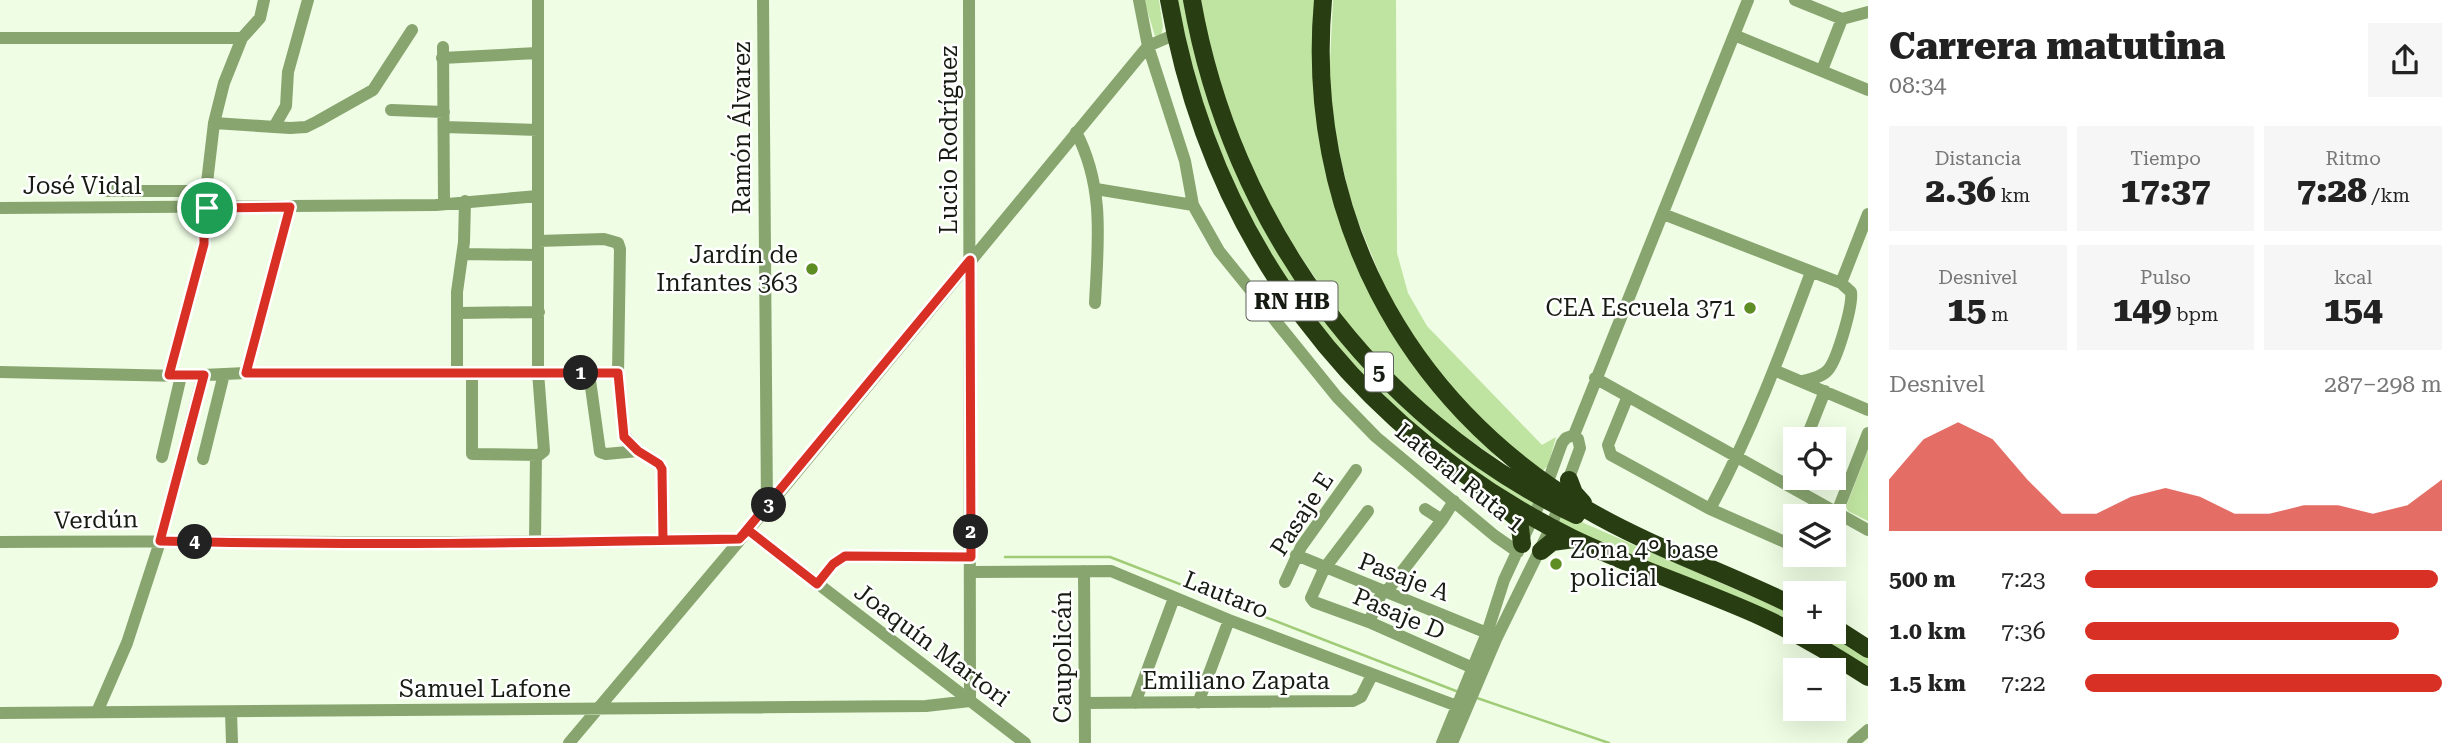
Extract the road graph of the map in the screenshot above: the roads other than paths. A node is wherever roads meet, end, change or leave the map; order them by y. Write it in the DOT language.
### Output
graph roads {
  1 [pos="264,0"];
  2 [pos="308,0"];
  3 [pos="538,0"];
  4 [pos="763,0"];
  5 [pos="969,0"];
  6 [pos="1139,0"];
  7 [pos="1169,0"];
  8 [pos="1192,0"];
  9 [pos="1323,0"];
  10 [pos="1748,0"];
  11 [pos="1795,0"];
  12 [pos="1868,12"];
  13 [pos="1842,19"];
  14 [pos="412,30"];
  15 [pos="1176,34"];
  16 [pos="1734,35"];
  17 [pos="0,38"];
  18 [pos="242,38"];
  19 [pos="1148,46"];
  20 [pos="537,53"];
  21 [pos="1822,70"];
  22 [pos="1868,90"];
  23 [pos="391,110"];
  24 [pos="444,112"];
  25 [pos="214,123"];
  26 [pos="274,127"];
  27 [pos="444,127"];
  28 [pos="538,131"];
  29 [pos="1076,132"];
  30 [pos="1096,189"];
  31 [pos="107,191"];
  32 [pos="206,191"];
  33 [pos="538,196"];
  34 [pos="466,201"];
  35 [pos="444,202"];
  36 [pos="1193,205"];
  37 [pos="290,207"];
  38 [pos="0,208"];
  39 [pos="203,208"];
  40 [pos="1663,214"];
  41 [pos="1868,214"];
  42 [pos="538,241"];
  43 [pos="463,254"];
  44 [pos="538,255"];
  45 [pos="970,260"];
  46 [pos="1811,272"];
  47 [pos="1841,283"];
  48 [pos="1096,303"];
  49 [pos="539,312"];
  50 [pos="458,313"];
  51 [pos="1774,370"];
  52 [pos="0,372"];
  53 [pos="457,372"];
  54 [pos="538,372"];
  55 [pos="246,373"];
  56 [pos="472,373"];
  57 [pos="589,373"];
  58 [pos="618,373"];
  59 [pos="224,374"];
  60 [pos="175,375"];
  61 [pos="204,375"];
  62 [pos="1595,378"];
  63 [pos="1803,382"];
  64 [pos="1825,391"];
  65 [pos="1628,396"];
  66 [pos="1868,410"];
  67 [pos="1811,427"];
  68 [pos="1868,433"];
  69 [pos="1574,435"];
  70 [pos="638,451"];
  71 [pos="540,453"];
  72 [pos="162,457"];
  73 [pos="1738,458"];
  74 [pos="203,459"];
  75 [pos="1356,470"];
  76 [pos="1783,482"];
  77 [pos="1796,490"];
  78 [pos="1545,491"];
  79 [pos="1564,494"];
  80 [pos="1495,495"];
  81 [pos="1454,501"];
  82 [pos="1816,504"];
  83 [pos="1841,504"];
  84 [pos="766,508"];
  85 [pos="1425,509"];
  86 [pos="1710,509"];
  87 [pos="1368,511"];
  88 [pos="1533,518"];
  89 [pos="1442,520"];
  90 [pos="1846,521"];
  91 [pos="1551,527"];
  92 [pos="1868,530"];
  93 [pos="743,534"];
  94 [pos="1574,538"];
  95 [pos="663,540"];
  96 [pos="160,541"];
  97 [pos="1783,541"];
  98 [pos="0,542"];
  99 [pos="535,542"];
  100 [pos="1520,548"];
  101 [pos="1541,551"];
  102 [pos="1296,555"];
  103 [pos="971,557"];
  104 [pos="1686,560"];
  105 [pos="1324,569"];
  106 [pos="1084,571"];
  107 [pos="971,572"];
  108 [pos="1504,580"];
  109 [pos="1285,582"];
  110 [pos="817,584"];
  111 [pos="1523,589"];
  112 [pos="1385,592"];
  113 [pos="1174,598"];
  114 [pos="1783,601"];
  115 [pos="1229,620"];
  116 [pos="1369,622"];
  117 [pos="1492,635"];
  118 [pos="1846,635"];
  119 [pos="1868,649"];
  120 [pos="1473,668"];
  121 [pos="1373,675"];
  122 [pos="1868,677"];
  123 [pos="970,701"];
  124 [pos="1085,703"];
  125 [pos="1135,703"];
  126 [pos="1198,704"];
  127 [pos="1457,706"];
  128 [pos="597,709"];
  129 [pos="97,712"];
  130 [pos="232,712"];
  131 [pos="0,713"];
  132 [pos="1868,730"];
  133 [pos="232,743"];
  134 [pos="569,743"];
  135 [pos="1025,743"];
  136 [pos="1085,743"];
  137 [pos="1442,743"];
  138 [pos="1452,743"];
  139 [pos="1853,743"];
  1 -- 18 [label="street"];
  2 -- 26 [label="street"];
  3 -- 20 [label="street"];
  4 -- 84 [label="street, Ramón Álvarez"];
  5 -- 45 [label="street, Lucio Rodríguez"];
  6 -- 19 [label="street, Lateral Ruta 1"];
  7 -- 15 [label="highway, RN HB"];
  8 -- 78 [label="highway, 5"];
  9 -- 78 [label="highway, RN HB"];
  10 -- 16 [label="street"];
  11 -- 13 [label="street"];
  12 -- 13 [label="street"];
  13 -- 21 [label="street"];
  14 -- 26 [label="street"];
  15 -- 19 [label="street"];
  15 -- 80 [label="highway, RN HB"];
  16 -- 21 [label="street"];
  16 -- 40 [label="street"];
  17 -- 18 [label="street"];
  18 -- 25 [label="street"];
  19 -- 29 [label="street"];
  19 -- 36 [label="street, Lateral Ruta 1"];
  20 -- 24 [label="street"];
  20 -- 28 [label="street"];
  21 -- 22 [label="street"];
  23 -- 24 [label="street"];
  24 -- 27 [label="street"];
  25 -- 26 [label="street"];
  25 -- 32 [label="street"];
  27 -- 28 [label="street"];
  27 -- 35 [label="street"];
  28 -- 33 [label="street"];
  29 -- 30 [label="street"];
  29 -- 45 [label="street"];
  30 -- 36 [label="street"];
  30 -- 48 [label="street"];
  31 -- 32 [label="street, José Vidal"];
  32 -- 39 [label="street"];
  33 -- 34 [label="street, José Vidal"];
  33 -- 42 [label="street"];
  34 -- 35 [label="street, José Vidal"];
  34 -- 43 [label="street"];
  35 -- 37 [label="street, José Vidal"];
  36 -- 81 [label="street, Lateral Ruta 1"];
  37 -- 39 [label="street, José Vidal"];
  37 -- 55 [label="street"];
  38 -- 39 [label="street, José Vidal"];
  39 -- 60 [label="street"];
  40 -- 46 [label="street"];
  40 -- 62 [label="street"];
  41 -- 47 [label="street"];
  42 -- 44 [label="street"];
  42 -- 58 [label="street"];
  43 -- 44 [label="street"];
  43 -- 50 [label="street"];
  44 -- 49 [label="street"];
  45 -- 84 [label="street"];
  45 -- 103 [label="street, Lucio Rodríguez"];
  46 -- 47 [label="street"];
  46 -- 51 [label="street"];
  47 -- 63 [label="street"];
  49 -- 50 [label="street"];
  49 -- 54 [label="street"];
  50 -- 53 [label="street"];
  51 -- 63 [label="street"];
  51 -- 73 [label="street"];
  52 -- 60 [label="street"];
  53 -- 55 [label="street"];
  53 -- 56 [label="street"];
  54 -- 56 [label="street"];
  54 -- 57 [label="street"];
  54 -- 71 [label="street"];
  55 -- 59 [label="street"];
  56 -- 71 [label="street"];
  57 -- 58 [label="street"];
  57 -- 70 [label="street"];
  58 -- 70 [label="street"];
  59 -- 61 [label="street"];
  59 -- 74 [label="street"];
  60 -- 61 [label="street"];
  60 -- 72 [label="street"];
  61 -- 96 [label="street"];
  62 -- 65 [label="street"];
  62 -- 69 [label="street"];
  63 -- 64 [label="street"];
  64 -- 66 [label="street"];
  64 -- 67 [label="street"];
  65 -- 73 [label="street"];
  65 -- 86 [label="street"];
  68 -- 83 [label="street"];
  69 -- 78 [label="street"];
  69 -- 79 [label="street"];
  70 -- 95 [label="street"];
  71 -- 99 [label="street"];
  73 -- 76 [label="street"];
  73 -- 86 [label="street"];
  75 -- 102 [label="street, Pasaje E"];
  77 -- 82 [label="street"];
  78 -- 79 [label="highway, 5"];
  78 -- 88 [label="street"];
  79 -- 91 [label="street"];
  79 -- 104 [label="highway, 5"];
  79 -- 104 [label="highway"];
  80 -- 88 [label="highway, RN HB"];
  80 -- 100 [label="highway"];
  81 -- 89 [label="street"];
  81 -- 100 [label="street, Lateral Ruta 1"];
  84 -- 93 [label="street"];
  85 -- 89 [label="street"];
  86 -- 97 [label="street"];
  87 -- 105 [label="street"];
  88 -- 91 [label="highway, RN HB"];
  88 -- 100 [label="street"];
  89 -- 112 [label="street"];
  90 -- 92 [label="street"];
  91 -- 94 [label="highway, RN HB"];
  91 -- 101 [label="street"];
  93 -- 95 [label="street, Verdún"];
  93 -- 110 [label="street, Joaquín Martori"];
  93 -- 128 [label="street"];
  94 -- 101 [label="highway"];
  94 -- 122 [label="highway, RN HB"];
  95 -- 99 [label="street, Verdún"];
  96 -- 98 [label="street, Verdún"];
  96 -- 99 [label="street, Verdún"];
  96 -- 129 [label="street"];
  100 -- 108 [label="street"];
  101 -- 111 [label="street"];
  102 -- 105 [label="street, Pasaje A"];
  102 -- 109 [label="street, Pasaje E"];
  103 -- 107 [label="street, Lucio Rodríguez"];
  103 -- 110 [label="street"];
  104 -- 114 [label="highway"];
  105 -- 112 [label="street, Pasaje A"];
  105 -- 116 [label="street, Pasaje D"];
  106 -- 107 [label="street, Lautaro"];
  106 -- 113 [label="street, Lautaro"];
  106 -- 124 [label="street, Caupolicán"];
  107 -- 123 [label="street, Lucio Rodríguez"];
  108 -- 111 [label="street"];
  108 -- 117 [label="street"];
  110 -- 123 [label="street, Joaquín Martori"];
  111 -- 117 [label="street"];
  112 -- 116 [label="street"];
  112 -- 117 [label="street, Pasaje A"];
  113 -- 115 [label="street, Lautaro"];
  113 -- 125 [label="street"];
  115 -- 121 [label="street, Lautaro"];
  115 -- 126 [label="street"];
  116 -- 120 [label="street, Pasaje D"];
  117 -- 120 [label="street"];
  117 -- 138 [label="street"];
  118 -- 119 [label="highway"];
  120 -- 127 [label="street"];
  121 -- 126 [label="street, Emiliano Zapata"];
  121 -- 127 [label="street, Lautaro"];
  123 -- 128 [label="street, Samuel Lafone"];
  123 -- 135 [label="street, Joaquín Martori"];
  124 -- 125 [label="street, Emiliano Zapata"];
  124 -- 136 [label="street, Caupolicán"];
  125 -- 126 [label="street, Emiliano Zapata"];
  127 -- 137 [label="street"];
  128 -- 130 [label="street, Samuel Lafone"];
  128 -- 134 [label="street"];
  129 -- 130 [label="street, Samuel Lafone"];
  129 -- 131 [label="street, Samuel Lafone"];
  130 -- 133 [label="street"];
  132 -- 139 [label="street"];
}
